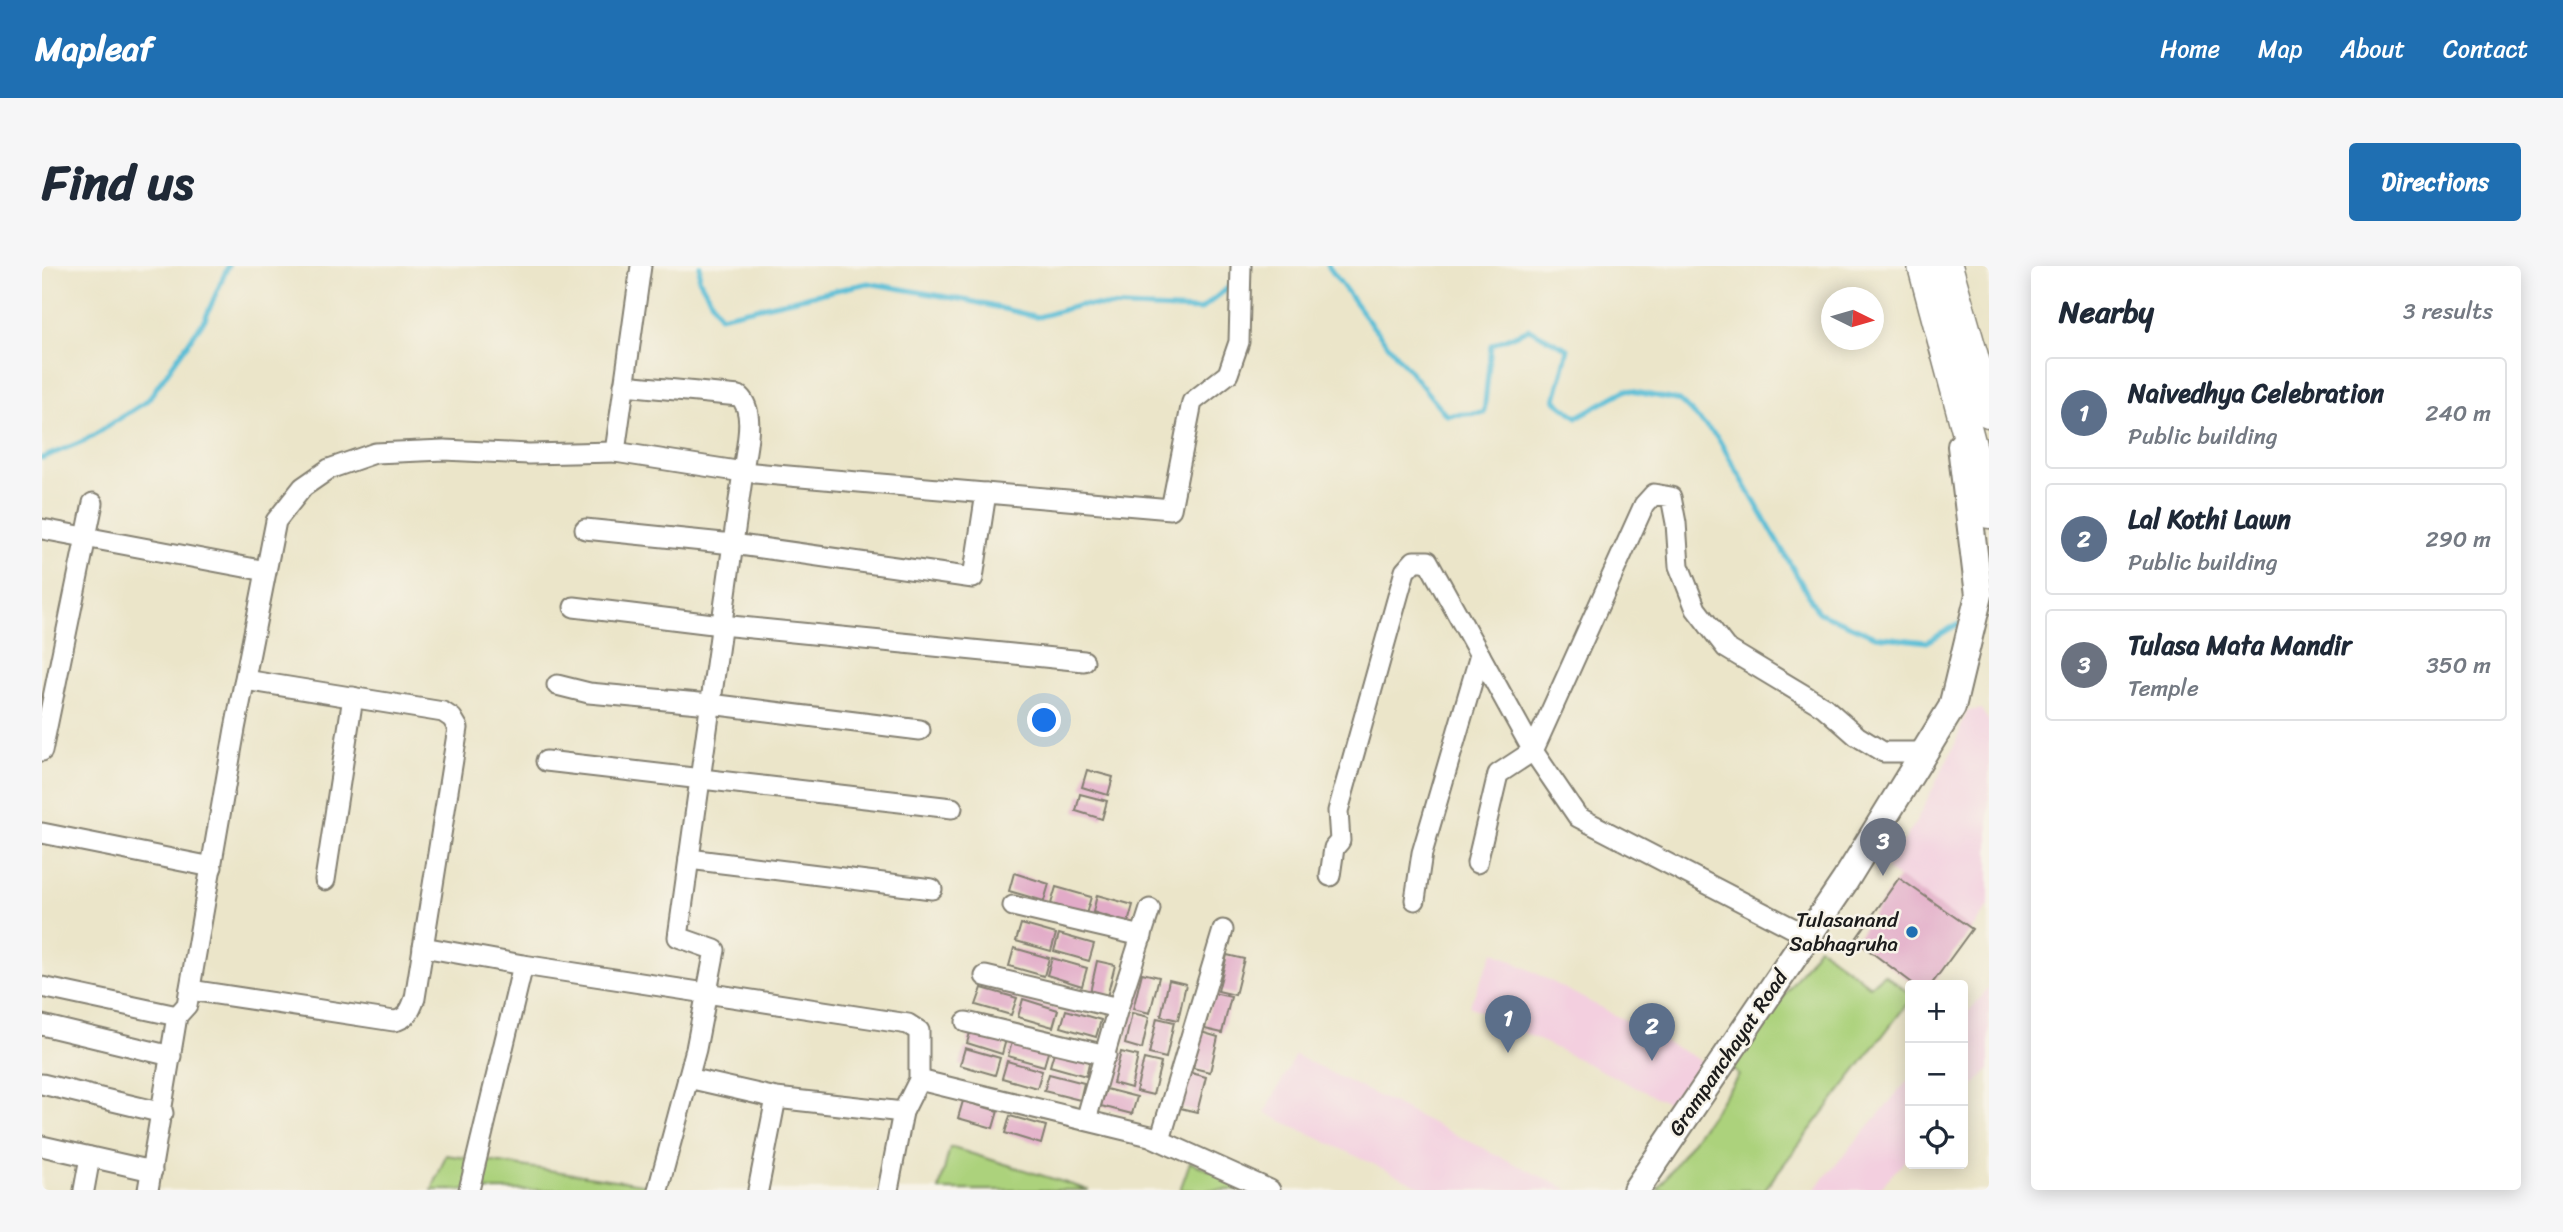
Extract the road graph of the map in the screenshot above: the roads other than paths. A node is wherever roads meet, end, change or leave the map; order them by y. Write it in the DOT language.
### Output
graph roads {
  1 [pos="641,266"];
  2 [pos="1241,266"];
  3 [pos="1923,266"];
  4 [pos="1947,266"];
  5 [pos="1951,371"];
  6 [pos="624,385"];
  7 [pos="1989,412"];
  8 [pos="615,452"];
  9 [pos="743,472"];
  10 [pos="986,493"];
  11 [pos="93,503"];
  12 [pos="1989,513"];
  13 [pos="42,529"];
  14 [pos="585,529"];
  15 [pos="86,538"];
  16 [pos="733,544"];
  17 [pos="266,571"];
  18 [pos="574,607"];
  19 [pos="721,625"];
  20 [pos="1480,655"];
  21 [pos="1084,661"];
  22 [pos="245,680"];
  23 [pos="557,685"];
  24 [pos="354,697"];
  25 [pos="710,704"];
  26 [pos="920,730"];
  27 [pos="42,751"];
  28 [pos="1533,751"];
  29 [pos="1924,752"];
  30 [pos="546,761"];
  31 [pos="700,780"];
  32 [pos="952,808"];
  33 [pos="42,833"];
  34 [pos="689,859"];
  35 [pos="1477,863"];
  36 [pos="212,867"];
  37 [pos="1330,876"];
  38 [pos="325,880"];
  39 [pos="932,889"];
  40 [pos="1415,900"];
  41 [pos="1013,906"];
  42 [pos="1150,909"];
  43 [pos="1223,930"];
  44 [pos="1142,936"];
  45 [pos="1808,936"];
  46 [pos="424,947"];
  47 [pos="523,965"];
  48 [pos="985,976"];
  49 [pos="42,987"];
  50 [pos="190,990"];
  51 [pos="707,993"];
  52 [pos="1118,1009"];
  53 [pos="177,1016"];
  54 [pos="966,1022"];
  55 [pos="42,1026"];
  56 [pos="1106,1055"];
  57 [pos="171,1056"];
  58 [pos="688,1079"];
  59 [pos="919,1080"];
  60 [pos="42,1084"];
  61 [pos="776,1098"];
  62 [pos="902,1112"];
  63 [pos="163,1113"];
  64 [pos="1086,1120"];
  65 [pos="1160,1140"];
  66 [pos="42,1146"];
  67 [pos="90,1157"];
  68 [pos="150,1180"];
  69 [pos="84,1190"];
  70 [pos="469,1190"];
  71 [pos="658,1190"];
  72 [pos="758,1190"];
  73 [pos="888,1190"];
  74 [pos="1270,1190"];
  75 [pos="1636,1190"];
  1 -- 6 [label="street"];
  2 -- 10 [label="street"];
  3 -- 5 [label="main road"];
  4 -- 7 [label="main road"];
  5 -- 12 [label="main road"];
  5 -- 29 [label="street, Grampanchayat Road"];
  6 -- 8 [label="street"];
  6 -- 9 [label="street"];
  8 -- 9 [label="street"];
  8 -- 17 [label="street"];
  9 -- 10 [label="street"];
  9 -- 16 [label="street"];
  10 -- 16 [label="street"];
  11 -- 15 [label="street"];
  13 -- 15 [label="street"];
  14 -- 16 [label="street"];
  15 -- 17 [label="street"];
  15 -- 27 [label="street"];
  16 -- 19 [label="street"];
  17 -- 22 [label="street"];
  18 -- 19 [label="street"];
  19 -- 21 [label="street"];
  19 -- 25 [label="street"];
  20 -- 28 [label="street"];
  20 -- 37 [label="street"];
  20 -- 40 [label="street"];
  22 -- 24 [label="street"];
  22 -- 36 [label="street"];
  23 -- 25 [label="street"];
  24 -- 38 [label="street"];
  24 -- 46 [label="street"];
  25 -- 26 [label="street"];
  25 -- 31 [label="street"];
  28 -- 29 [label="street"];
  28 -- 35 [label="street"];
  28 -- 45 [label="street"];
  29 -- 45 [label="street, Grampanchayat Road"];
  30 -- 31 [label="street"];
  31 -- 32 [label="street"];
  31 -- 34 [label="street"];
  33 -- 36 [label="street"];
  34 -- 39 [label="street"];
  34 -- 51 [label="street"];
  36 -- 50 [label="street"];
  41 -- 44 [label="street"];
  42 -- 44 [label="street"];
  43 -- 65 [label="street"];
  44 -- 52 [label="street"];
  45 -- 75 [label="street, Grampanchayat Road"];
  46 -- 47 [label="street"];
  46 -- 50 [label="street"];
  47 -- 51 [label="street"];
  47 -- 70 [label="street"];
  48 -- 52 [label="street"];
  49 -- 53 [label="street"];
  50 -- 53 [label="street"];
  51 -- 58 [label="street"];
  51 -- 59 [label="street"];
  52 -- 56 [label="street"];
  53 -- 57 [label="street"];
  54 -- 56 [label="street"];
  55 -- 57 [label="street"];
  56 -- 64 [label="street"];
  57 -- 63 [label="street"];
  58 -- 61 [label="street"];
  58 -- 71 [label="street"];
  59 -- 62 [label="street"];
  59 -- 64 [label="street"];
  60 -- 63 [label="street"];
  61 -- 62 [label="street"];
  61 -- 72 [label="street"];
  62 -- 73 [label="street"];
  63 -- 68 [label="street"];
  64 -- 65 [label="street"];
  65 -- 74 [label="street"];
  66 -- 67 [label="street"];
  67 -- 68 [label="street"];
  67 -- 69 [label="street"];
}
